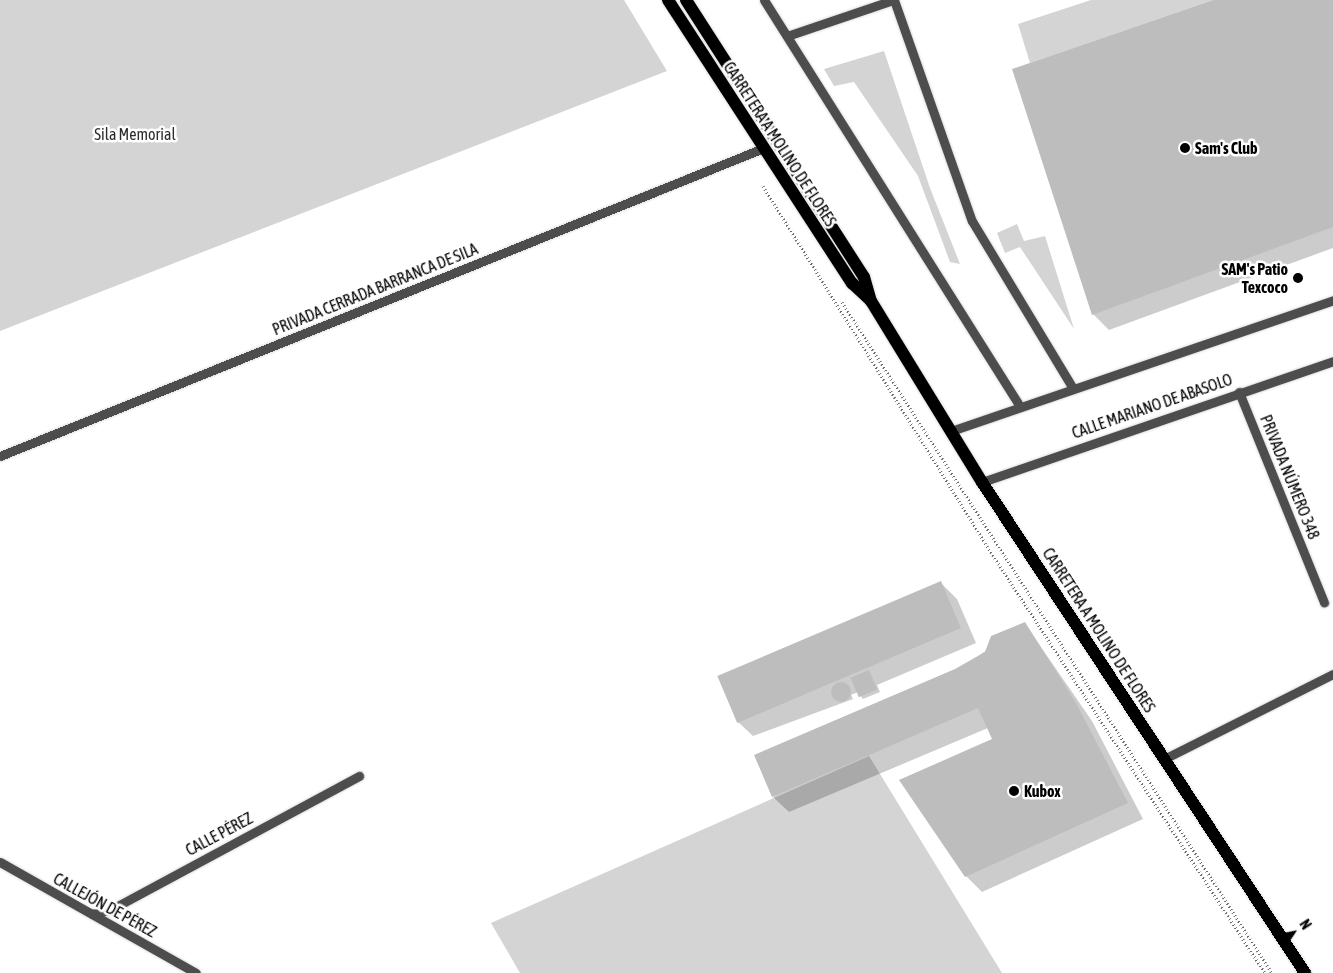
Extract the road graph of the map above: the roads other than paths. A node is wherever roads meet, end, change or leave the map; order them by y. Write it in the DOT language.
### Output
graph roads {
  1 [pos="668,0"];
  2 [pos="686,0"];
  3 [pos="764,0"];
  4 [pos="894,0"];
  5 [pos="787,36"];
  6 [pos="761,148"];
  7 [pos="1333,300"];
  8 [pos="871,301"];
  9 [pos="1333,360"];
  10 [pos="1072,387"];
  11 [pos="1239,392"];
  12 [pos="1020,406"];
  13 [pos="951,431"];
  14 [pos="0,456"];
  15 [pos="982,482"];
  16 [pos="1324,602"];
  17 [pos="1333,674"];
  18 [pos="1164,759"];
  19 [pos="359,776"];
  20 [pos="0,862"];
  21 [pos="92,914"];
  22 [pos="196,973"];
  23 [pos="1305,973"];
  1 -- 6 [label="main road, CARRETERA A MOLINO DE FLORES"];
  2 -- 8 [label="main road, CARRETERA A MOLINO DE FLORES"];
  3 -- 5 [label="street"];
  4 -- 5 [label="street"];
  4 -- 10 [label="street"];
  5 -- 12 [label="street"];
  6 -- 8 [label="main road, CARRETERA A MOLINO DE FLORES"];
  6 -- 14 [label="street, PRIVADA CERRADA BARRANCA DE SILA"];
  7 -- 10 [label="street"];
  8 -- 13 [label="main road, CARRETERA A MOLINO DE FLORES"];
  9 -- 11 [label="street, CALLE MARIANO DE ABASOLO"];
  10 -- 12 [label="street"];
  11 -- 15 [label="street, CALLE MARIANO DE ABASOLO"];
  11 -- 16 [label="street, PRIVADA NÚMERO 348"];
  12 -- 13 [label="street"];
  13 -- 15 [label="main road, CARRETERA A MOLINO DE FLORES"];
  15 -- 18 [label="main road, CARRETERA A MOLINO DE FLORES"];
  17 -- 18 [label="street"];
  18 -- 23 [label="main road, CARRETERA A MOLINO DE FLORES"];
  19 -- 21 [label="street, CALLE PÉREZ"];
  20 -- 21 [label="street, CALLEJÓN DE PÉREZ"];
  21 -- 22 [label="street, CALLEJÓN DE PÉREZ"];
}
